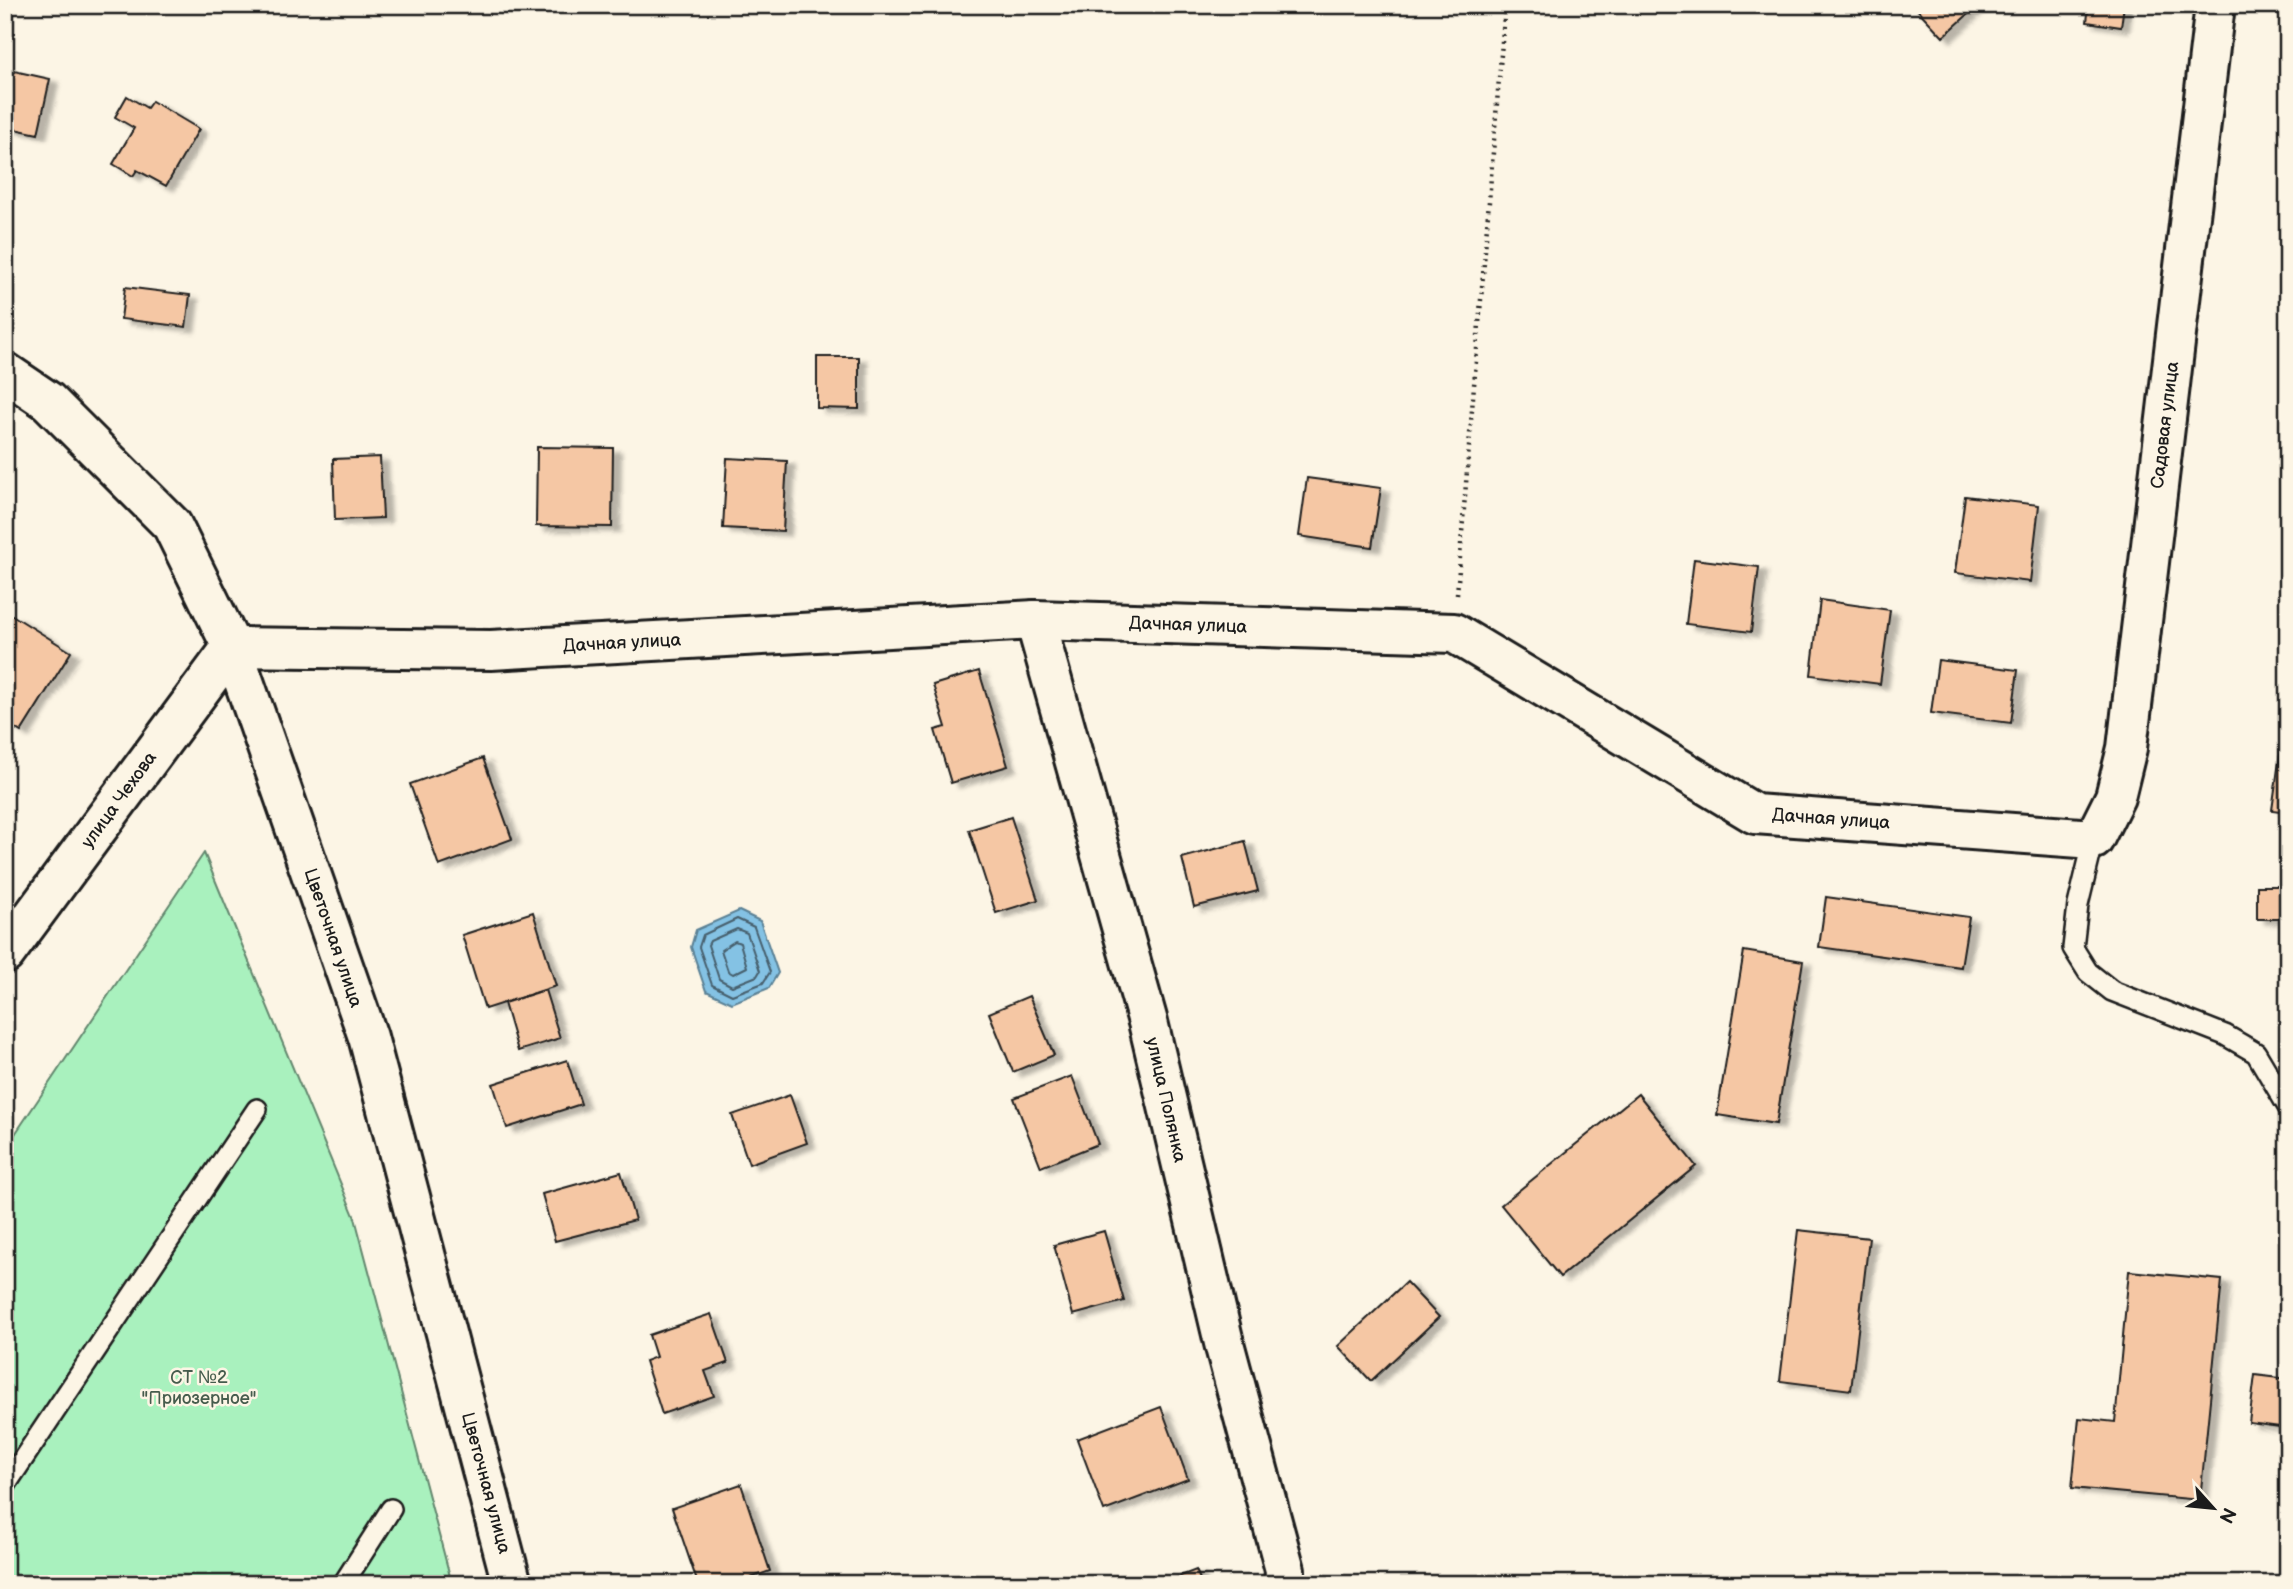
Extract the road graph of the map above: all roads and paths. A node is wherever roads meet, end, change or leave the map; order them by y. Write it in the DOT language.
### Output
graph roads {
  1 [pos="1505,5"];
  2 [pos="2215,5"];
  3 [pos="5,372"];
  4 [pos="1035,620"];
  5 [pos="1454,633"];
  6 [pos="232,647"];
  7 [pos="2094,839"];
  8 [pos="5,954"];
  9 [pos="2288,1107"];
  10 [pos="257,1109"];
  11 [pos="5,1486"];
  12 [pos="391,1509"];
  13 [pos="343,1584"];
  14 [pos="512,1584"];
  15 [pos="1284,1584"];
  1 -- 5 [label="path"];
  2 -- 7 [label="street, Садовая улица"];
  3 -- 6 [label="street, Цветочная улица"];
  4 -- 5 [label="street, Дачная улица"];
  4 -- 6 [label="street, Дачная улица"];
  4 -- 15 [label="street, улица Полянка"];
  5 -- 7 [label="street, Дачная улица"];
  6 -- 8 [label="street, улица Чехова"];
  6 -- 14 [label="street, Цветочная улица"];
  7 -- 9 [label="lane"];
  10 -- 11 [label="lane"];
  12 -- 13 [label="lane"];
}
